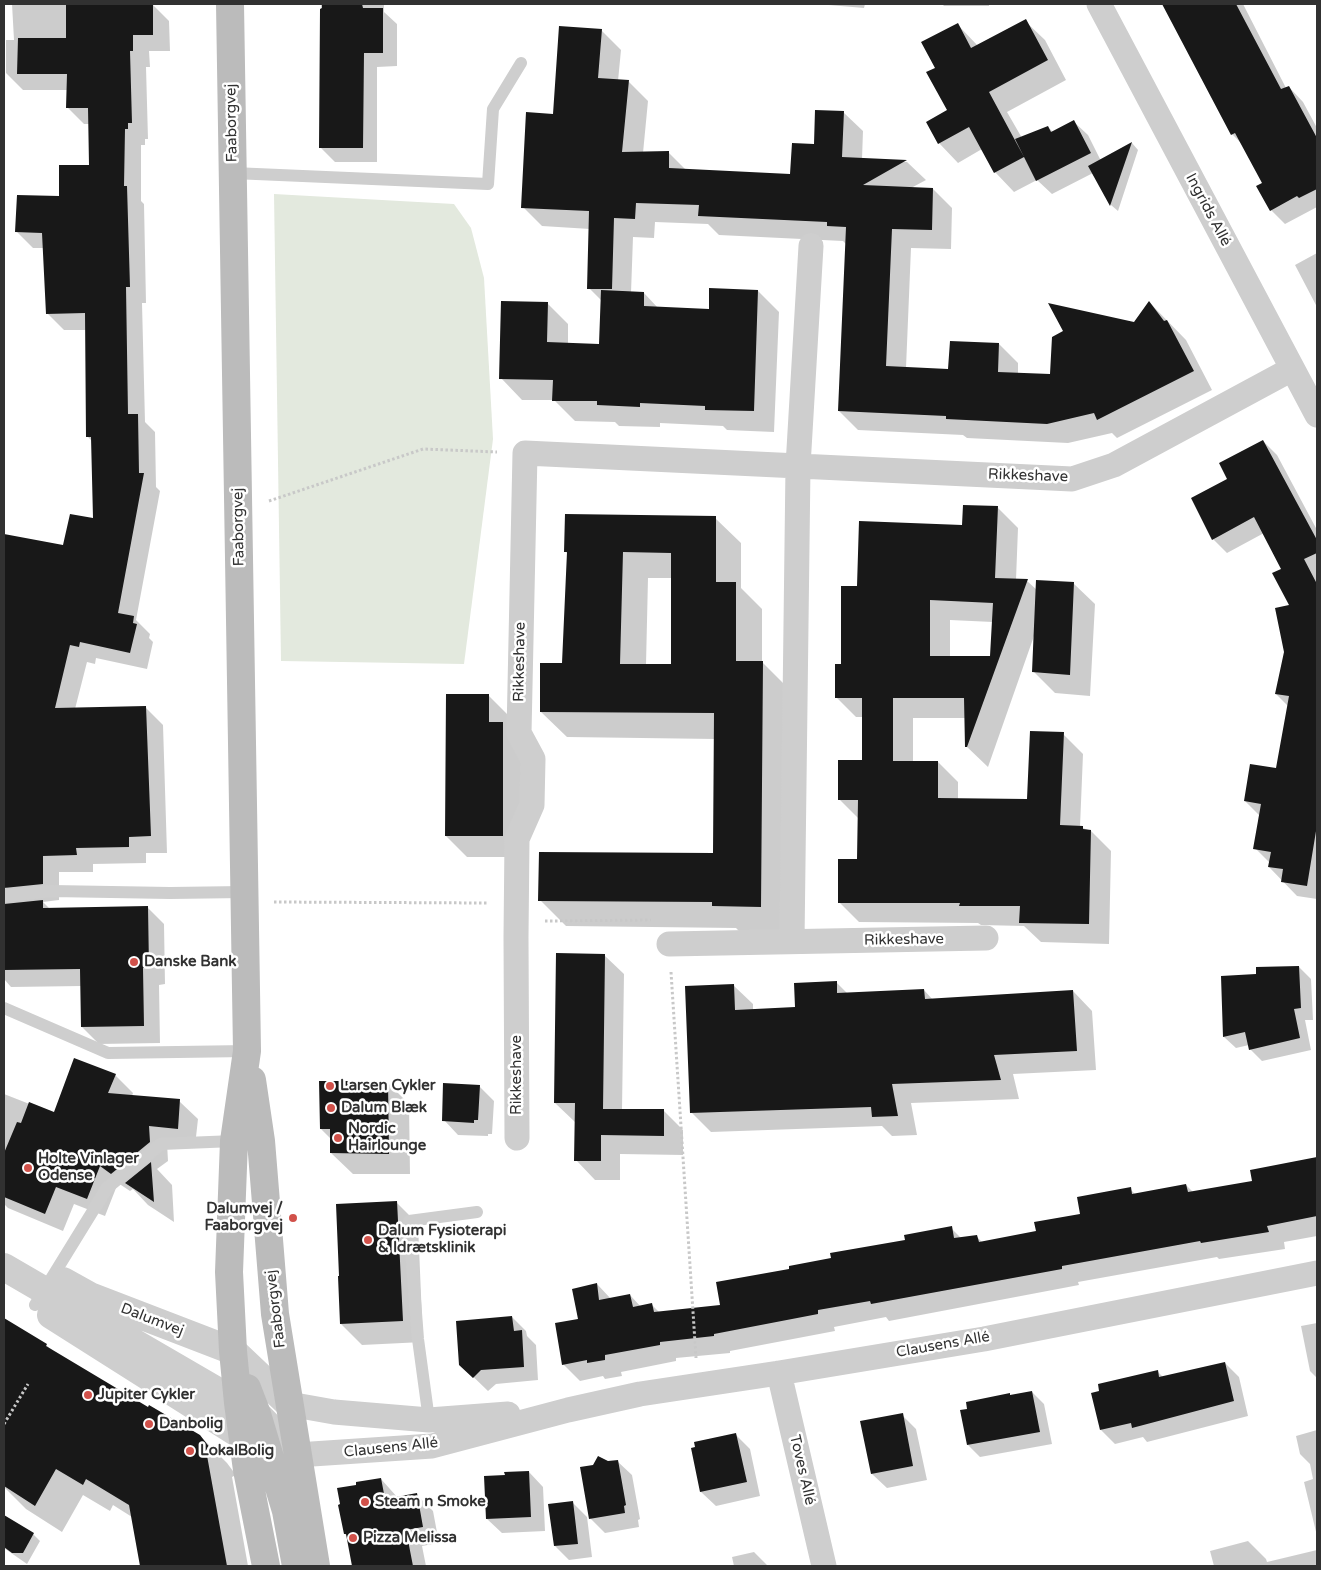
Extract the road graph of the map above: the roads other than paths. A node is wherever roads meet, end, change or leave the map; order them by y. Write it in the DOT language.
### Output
graph roads {
  1 [pos="230,4"];
  2 [pos="1099,4"];
  3 [pos="520,63"];
  4 [pos="233,173"];
  5 [pos="811,246"];
  6 [pos="1292,369"];
  7 [pos="1317,416"];
  8 [pos="798,466"];
  9 [pos="4,896"];
  10 [pos="244,897"];
  11 [pos="986,938"];
  12 [pos="792,941"];
  13 [pos="669,944"];
  14 [pos="4,1008"];
  15 [pos="247,1051"];
  16 [pos="517,1138"];
  17 [pos="234,1141"];
  18 [pos="477,1212"];
  19 [pos="4,1250"];
  20 [pos="4,1267"];
  21 [pos="1317,1273"];
  22 [pos="4,1283"];
  23 [pos="43,1290"];
  24 [pos="233,1351"];
  25 [pos="780,1373"];
  26 [pos="289,1404"];
  27 [pos="248,1408"];
  28 [pos="568,1410"];
  29 [pos="429,1420"];
  30 [pos="242,1436"];
  31 [pos="297,1455"];
  32 [pos="266,1566"];
  33 [pos="296,1566"];
  34 [pos="316,1566"];
  35 [pos="824,1566"];
  1 -- 4 [label="main road, Faaborgvej"];
  2 -- 6 [label="street, Ingrids Allé"];
  3 -- 4 [label="lane"];
  4 -- 10 [label="main road, Faaborgvej"];
  5 -- 8 [label="street"];
  6 -- 7 [label="street, Ingrids Allé"];
  6 -- 8 [label="street, Rikkeshave"];
  8 -- 12 [label="street"];
  8 -- 16 [label="street, Rikkeshave"];
  9 -- 10 [label="lane"];
  10 -- 15 [label="main road, Faaborgvej"];
  11 -- 12 [label="street, Rikkeshave"];
  12 -- 13 [label="street, Rikkeshave"];
  14 -- 15 [label="lane"];
  15 -- 17 [label="main road, Faaborgvej"];
  15 -- 26 [label="main road, Faaborgvej"];
  17 -- 23 [label="lane"];
  17 -- 24 [label="main road, Faaborgvej"];
  18 -- 29 [label="lane"];
  19 -- 23 [label="street, Dalumvej"];
  20 -- 23 [label="street, Dalumvej"];
  21 -- 25 [label="street, Clausens Allé"];
  22 -- 23 [label="street"];
  23 -- 24 [label="street, Dalumvej"];
  23 -- 27 [label="street, Dalumvej"];
  23 -- 30 [label="street"];
  24 -- 26 [label="street, Dalumvej"];
  24 -- 27 [label="main road, Faaborgvej"];
  25 -- 28 [label="street, Clausens Allé"];
  25 -- 35 [label="street, Toves Allé"];
  26 -- 27 [label="street"];
  26 -- 29 [label="street, Clausens Allé"];
  26 -- 31 [label="main road, Faaborgvej"];
  27 -- 30 [label="main road, Faaborgvej"];
  27 -- 31 [label="street"];
  27 -- 33 [label="main road"];
  28 -- 29 [label="street, Clausens Allé"];
  28 -- 31 [label="street, Clausens Allé"];
  30 -- 32 [label="main road, Faaborgvej"];
  31 -- 34 [label="main road, Faaborgvej"];
}
